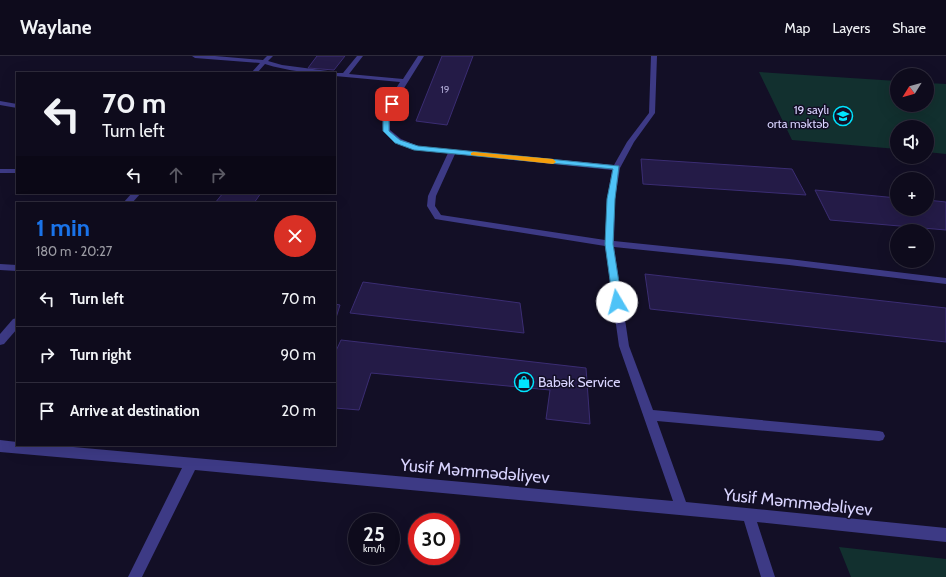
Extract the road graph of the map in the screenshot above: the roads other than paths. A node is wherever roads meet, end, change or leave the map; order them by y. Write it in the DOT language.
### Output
graph roads {
  1 [pos="195,56"];
  2 [pos="270,56"];
  3 [pos="360,56"];
  4 [pos="421,56"];
  5 [pos="654,56"];
  6 [pos="264,62"];
  7 [pos="255,72"];
  8 [pos="320,72"];
  9 [pos="336,74"];
  10 [pos="345,75"];
  11 [pos="406,80"];
  12 [pos="0,103"];
  13 [pos="16,106"];
  14 [pos="452,152"];
  15 [pos="616,168"];
  16 [pos="0,171"];
  17 [pos="16,171"];
  18 [pos="136,194"];
  19 [pos="129,202"];
  20 [pos="609,244"];
  21 [pos="0,267"];
  22 [pos="16,268"];
  23 [pos="946,281"];
  24 [pos="16,323"];
  25 [pos="0,341"];
  26 [pos="649,415"];
  27 [pos="879,436"];
  28 [pos="0,446"];
  29 [pos="191,464"];
  30 [pos="682,508"];
  31 [pos="748,514"];
  32 [pos="946,535"];
  33 [pos="135,577"];
  34 [pos="768,577"];
  1 -- 6 [label="street"];
  2 -- 6 [label="street"];
  3 -- 10 [label="street"];
  4 -- 11 [label="street"];
  5 -- 15 [label="street"];
  6 -- 7 [label="street"];
  6 -- 8 [label="street"];
  9 -- 10 [label="street"];
  10 -- 11 [label="street"];
  11 -- 14 [label="street"];
  12 -- 13 [label="street"];
  14 -- 15 [label="street"];
  14 -- 20 [label="street"];
  15 -- 20 [label="street"];
  16 -- 17 [label="street"];
  18 -- 19 [label="street"];
  20 -- 23 [label="street"];
  20 -- 26 [label="street"];
  21 -- 22 [label="street"];
  24 -- 25 [label="street"];
  26 -- 27 [label="street"];
  26 -- 30 [label="street"];
  28 -- 29 [label="street, Yusif Məmmədəliyev"];
  29 -- 30 [label="street, Yusif Məmmədəliyev"];
  29 -- 33 [label="street"];
  30 -- 31 [label="street, Yusif Məmmədəliyev"];
  31 -- 32 [label="street, Yusif Məmmədəliyev"];
  31 -- 34 [label="street"];
}
